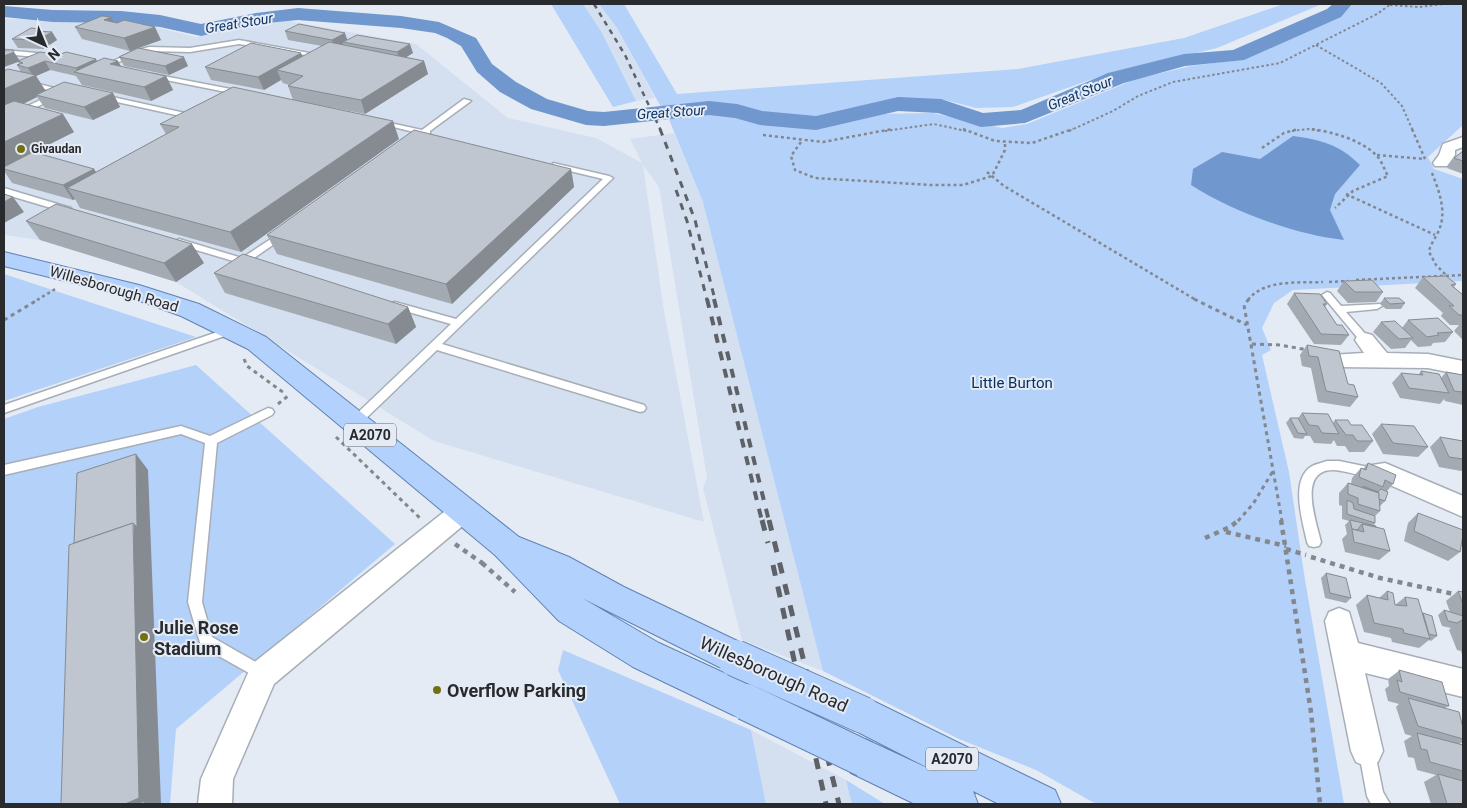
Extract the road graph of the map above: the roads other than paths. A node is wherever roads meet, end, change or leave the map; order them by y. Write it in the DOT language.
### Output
graph roads {
  1 [pos="4,52"];
  2 [pos="317,55"];
  3 [pos="58,58"];
  4 [pos="95,65"];
  5 [pos="104,67"];
  6 [pos="124,70"];
  7 [pos="143,74"];
  8 [pos="4,77"];
  9 [pos="90,93"];
  10 [pos="251,95"];
  11 [pos="466,101"];
  12 [pos="200,118"];
  13 [pos="4,120"];
  14 [pos="376,122"];
  15 [pos="424,132"];
  16 [pos="433,134"];
  17 [pos="416,138"];
  18 [pos="1463,142"];
  19 [pos="544,162"];
  20 [pos="1441,163"];
  21 [pos="4,192"];
  22 [pos="74,210"];
  23 [pos="291,228"];
  24 [pos="170,240"];
  25 [pos="4,259"];
  26 [pos="244,261"];
  27 [pos="263,267"];
  28 [pos="1326,295"];
  29 [pos="384,302"];
  30 [pos="1378,306"];
  31 [pos="1338,308"];
  32 [pos="459,323"];
  33 [pos="224,333"];
  34 [pos="1364,340"];
  35 [pos="436,346"];
  36 [pos="1338,360"];
  37 [pos="1381,360"];
  38 [pos="1463,368"];
  39 [pos="640,408"];
  40 [pos="4,409"];
  41 [pos="268,412"];
  42 [pos="344,429"];
  43 [pos="211,441"];
  44 [pos="4,470"];
  45 [pos="1375,473"];
  46 [pos="1463,507"];
  47 [pos="463,511"];
  48 [pos="1314,542"];
  49 [pos="506,545"];
  50 [pos="1339,621"];
  51 [pos="1346,654"];
  52 [pos="263,674"];
  53 [pos="1463,683"];
  54 [pos="1367,751"];
  55 [pos="215,804"];
  56 [pos="958,804"];
  57 [pos="1041,804"];
  58 [pos="1382,804"];
  1 -- 3 [label="lane"];
  2 -- 5 [label="lane"];
  4 -- 5 [label="lane"];
  5 -- 6 [label="lane"];
  7 -- 10 [label="lane"];
  8 -- 13 [label="lane"];
  9 -- 12 [label="lane"];
  11 -- 15 [label="lane"];
  14 -- 15 [label="lane"];
  15 -- 16 [label="lane"];
  15 -- 17 [label="lane"];
  18 -- 20 [label="street"];
  19 -- 32 [label="lane"];
  21 -- 22 [label="lane"];
  23 -- 26 [label="lane"];
  24 -- 26 [label="lane"];
  25 -- 33 [label="main road, Willesborough Road / A2070"];
  26 -- 27 [label="lane"];
  28 -- 31 [label="lane"];
  29 -- 32 [label="lane"];
  30 -- 31 [label="lane"];
  31 -- 34 [label="lane"];
  32 -- 35 [label="lane"];
  33 -- 40 [label="lane"];
  33 -- 42 [label="main road, Willesborough Road / A2070"];
  34 -- 37 [label="street"];
  35 -- 39 [label="lane"];
  35 -- 42 [label="lane"];
  36 -- 37 [label="street"];
  37 -- 38 [label="street"];
  41 -- 43 [label="lane"];
  42 -- 47 [label="main road, Willesborough Road / A2070"];
  43 -- 44 [label="lane"];
  43 -- 52 [label="lane"];
  45 -- 46 [label="street"];
  45 -- 48 [label="lane"];
  47 -- 49 [label="main road, Willesborough Road / A2070"];
  47 -- 52 [label="street"];
  49 -- 56 [label="main road, Willesborough Road / A2070, bridge"];
  49 -- 57 [label="main road, Willesborough Road / A2070, bridge"];
  50 -- 51 [label="street"];
  51 -- 53 [label="street"];
  51 -- 54 [label="street"];
  52 -- 55 [label="street"];
  54 -- 58 [label="lane"];
}
